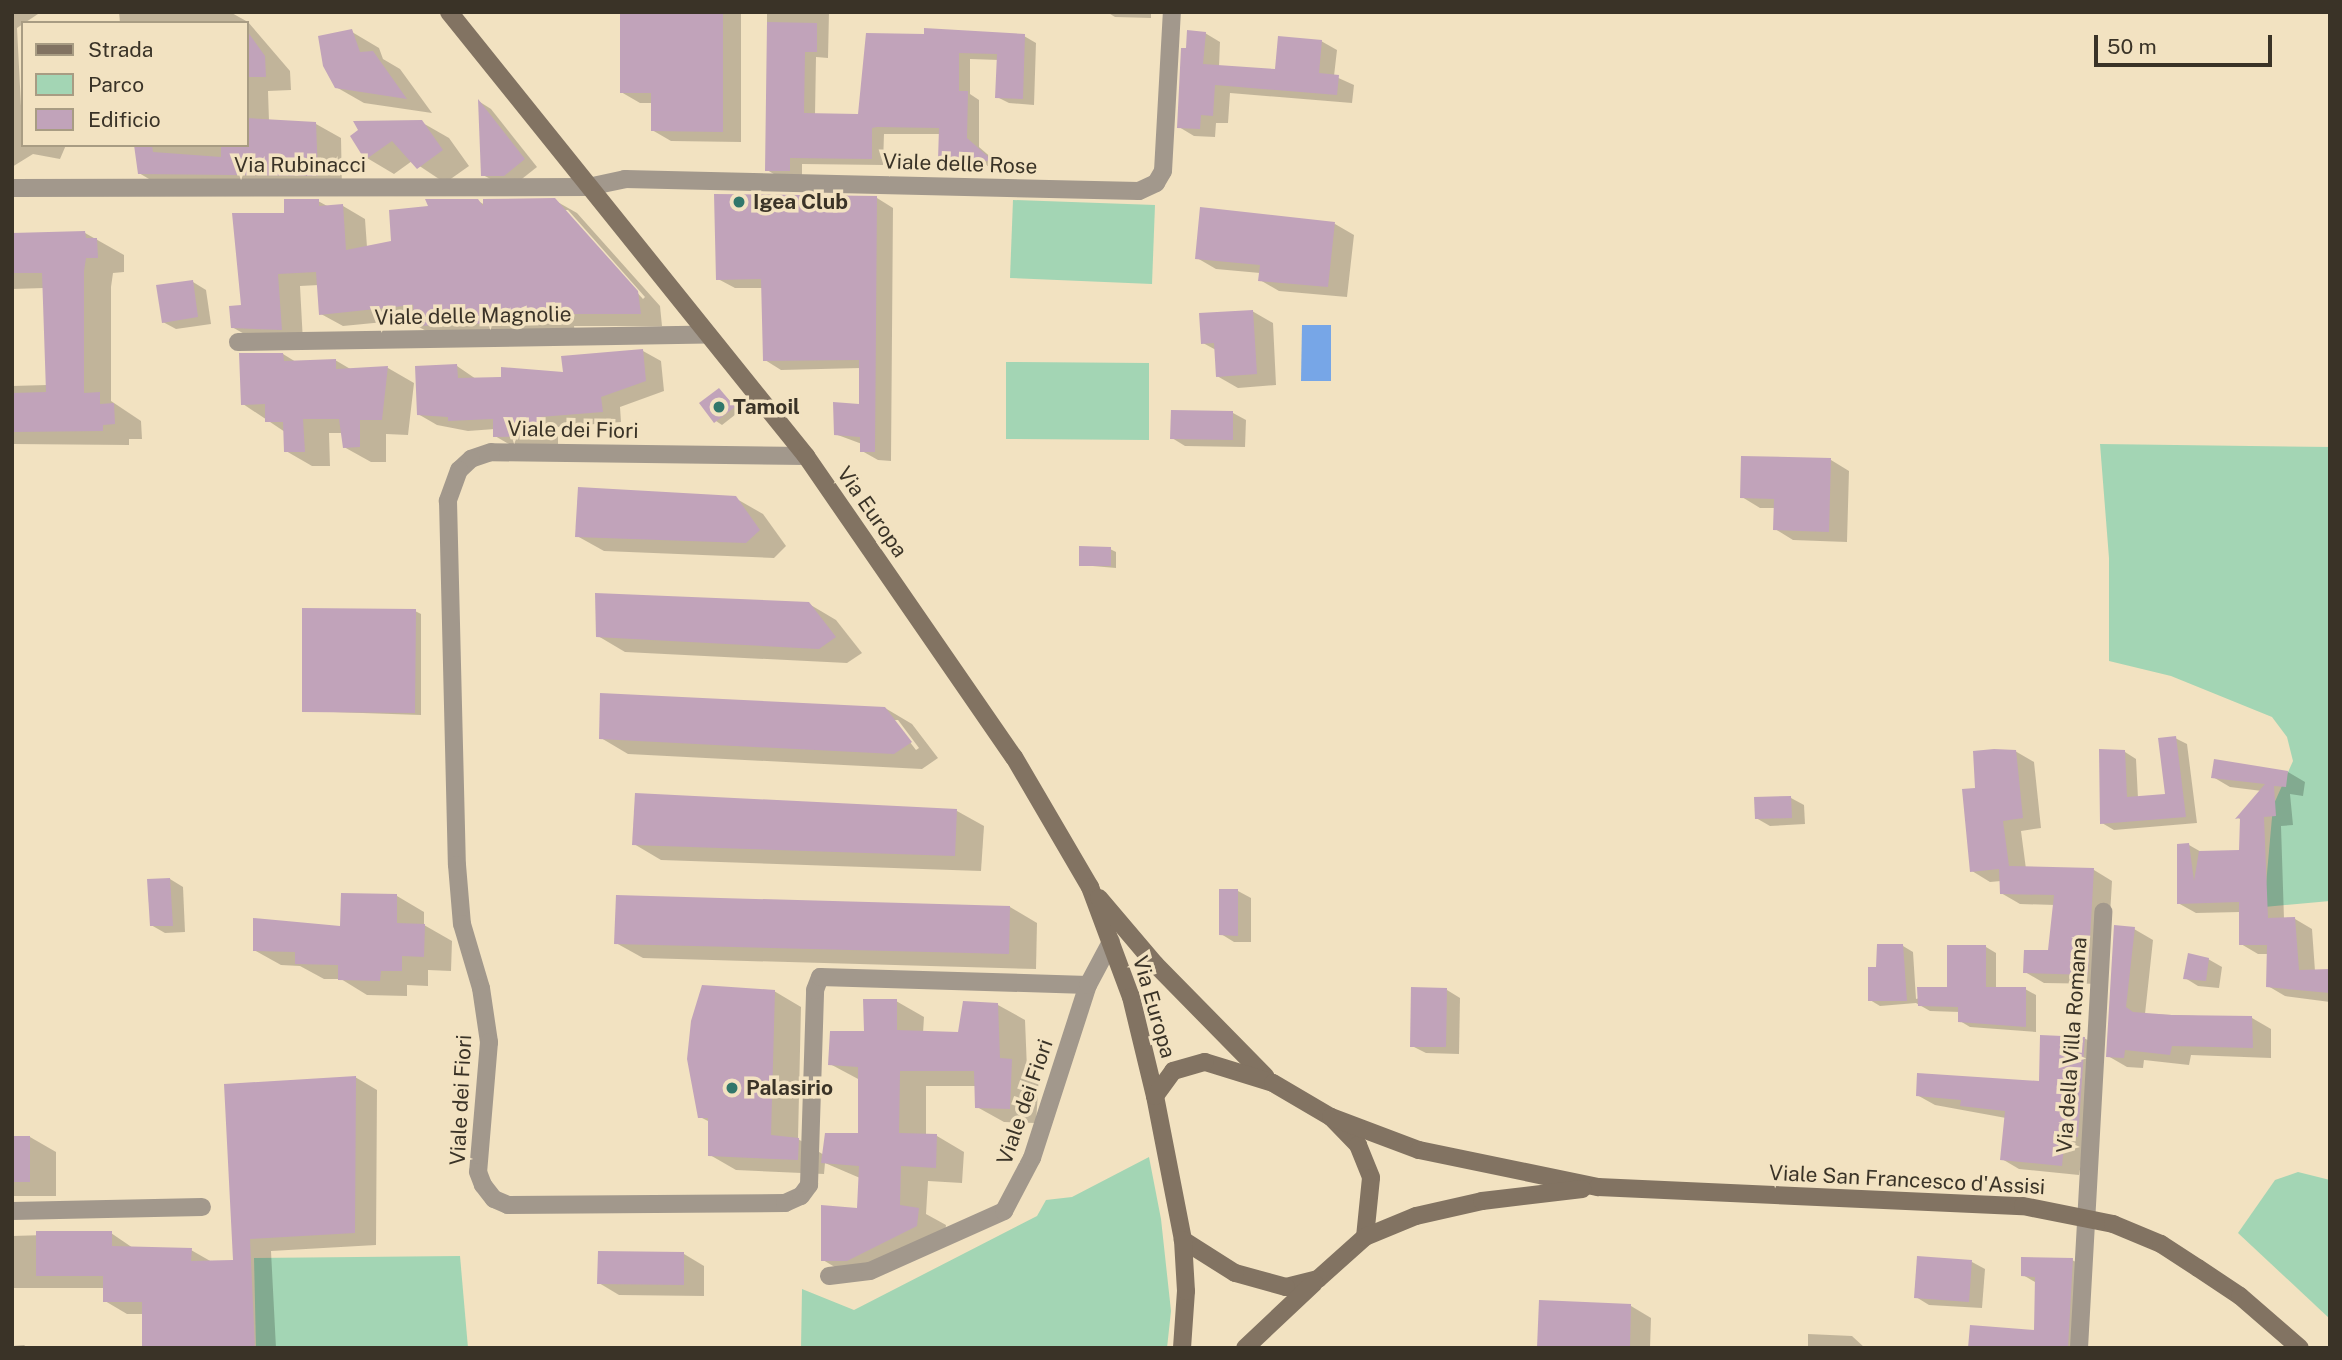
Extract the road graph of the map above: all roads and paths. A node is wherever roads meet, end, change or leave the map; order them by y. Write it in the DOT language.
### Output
graph roads {
  1 [pos="449,12"];
  2 [pos="1172,12"];
  3 [pos="588,187"];
  4 [pos="12,188"];
  5 [pos="708,335"];
  6 [pos="238,342"];
  7 [pos="806,456"];
  8 [pos="1090,887"];
  9 [pos="2104,912"];
  10 [pos="1111,942"];
  11 [pos="1088,985"];
  12 [pos="1273,1083"];
  13 [pos="1156,1096"];
  14 [pos="1331,1117"];
  15 [pos="1598,1187"];
  16 [pos="202,1207"];
  17 [pos="12,1211"];
  18 [pos="2085,1217"];
  19 [pos="1365,1237"];
  20 [pos="1183,1240"];
  21 [pos="829,1276"];
  22 [pos="1318,1279"];
  23 [pos="1182,1348"];
  24 [pos="1245,1348"];
  25 [pos="2079,1348"];
  26 [pos="2300,1348"];
  1 -- 3 [label="street, Via Europa"];
  2 -- 3 [label="street, Viale delle Rose"];
  3 -- 4 [label="street, Via Rubinacci"];
  3 -- 5 [label="street, Via Europa"];
  5 -- 6 [label="street, Viale delle Magnolie"];
  5 -- 7 [label="street, Via Europa"];
  7 -- 8 [label="street, Via Europa"];
  7 -- 11 [label="street, Viale dei Fiori"];
  8 -- 10 [label="street, Via Europa"];
  8 -- 12 [label="street"];
  9 -- 18 [label="street, Via della Villa Romana"];
  10 -- 11 [label="street, Viale dei Fiori"];
  10 -- 13 [label="street, Via Europa"];
  11 -- 21 [label="street, Viale dei Fiori"];
  12 -- 13 [label="street"];
  12 -- 14 [label="street"];
  13 -- 20 [label="street"];
  14 -- 15 [label="street, Viale San Francesco d'Assisi"];
  14 -- 19 [label="street"];
  15 -- 18 [label="street, Viale San Francesco d'Assisi"];
  15 -- 19 [label="street, Viale San Francesco d'Assisi"];
  16 -- 17 [label="street"];
  18 -- 25 [label="street, Via della Villa Romana"];
  18 -- 26 [label="street, Viale San Francesco d'Assisi"];
  19 -- 22 [label="street"];
  20 -- 22 [label="street"];
  20 -- 23 [label="street"];
  22 -- 24 [label="street"];
}
